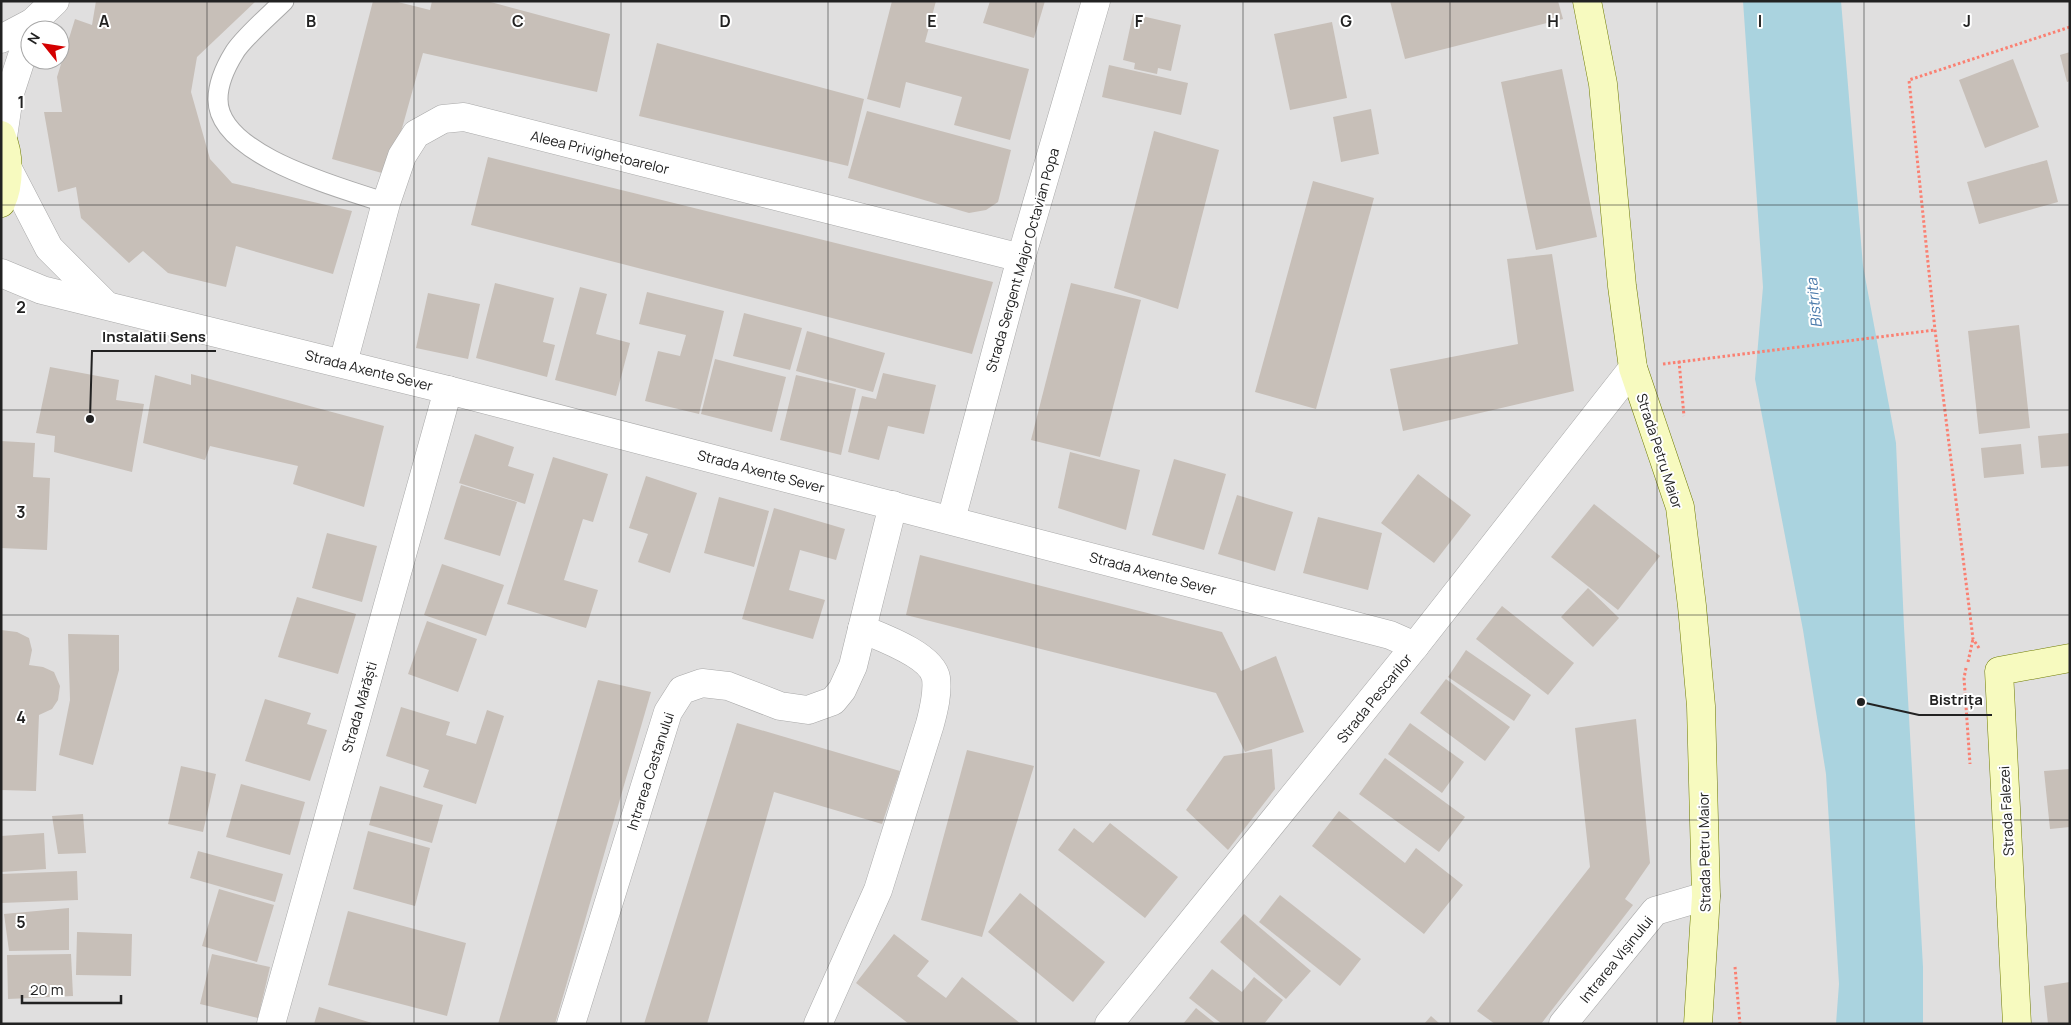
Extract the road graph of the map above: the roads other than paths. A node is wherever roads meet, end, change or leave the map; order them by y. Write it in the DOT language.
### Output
graph roads {
  1 [pos="55,1"];
  2 [pos="284,1"];
  3 [pos="1096,1"];
  4 [pos="1588,1"];
  5 [pos="35,20"];
  6 [pos="20,29"];
  7 [pos="1,39"];
  8 [pos="20,62"];
  9 [pos="2,136"];
  10 [pos="8,169"];
  11 [pos="1,203"];
  12 [pos="386,203"];
  13 [pos="1021,258"];
  14 [pos="1,273"];
  15 [pos="105,304"];
  16 [pos="343,363"];
  17 [pos="1633,368"];
  18 [pos="448,390"];
  19 [pos="893,505"];
  20 [pos="951,520"];
  21 [pos="862,629"];
  22 [pos="1415,646"];
  23 [pos="2070,658"];
  24 [pos="1706,896"];
  25 [pos="270,1024"];
  26 [pos="570,1024"];
  27 [pos="818,1024"];
  28 [pos="1109,1024"];
  29 [pos="1563,1024"];
  30 [pos="1698,1024"];
  31 [pos="2017,1024"];
  1 -- 5 [label="street"];
  2 -- 12 [label="lane"];
  3 -- 13 [label="street, Strada Sergent Major Octavian Popa"];
  4 -- 17 [label="street, Strada Petru Maior"];
  6 -- 7 [label="street"];
  8 -- 9 [label="street"];
  9 -- 10 [label="street"];
  10 -- 11 [label="street"];
  10 -- 15 [label="street"];
  12 -- 13 [label="street, Aleea Privighetoarelor"];
  12 -- 16 [label="street, Aleea Privighetoarelor"];
  13 -- 20 [label="street, Strada Sergent Major Octavian Popa"];
  14 -- 15 [label="street, Strada Axente Sever"];
  15 -- 16 [label="street, Strada Axente Sever"];
  16 -- 18 [label="street, Strada Axente Sever"];
  17 -- 22 [label="street, Strada Pescarilor"];
  17 -- 24 [label="street, Strada Petru Maior"];
  18 -- 19 [label="street, Strada Axente Sever"];
  18 -- 25 [label="street, Strada Mărăști"];
  19 -- 20 [label="street, Strada Axente Sever"];
  19 -- 21 [label="street, Intrarea Castanului"];
  20 -- 22 [label="street, Strada Axente Sever"];
  21 -- 26 [label="street, Intrarea Castanului"];
  21 -- 27 [label="street"];
  22 -- 28 [label="street, Strada Pescarilor"];
  23 -- 31 [label="street, Strada Falezei"];
  24 -- 29 [label="street, Intrarea Vișinului"];
  24 -- 30 [label="street, Strada Petru Maior"];
}
